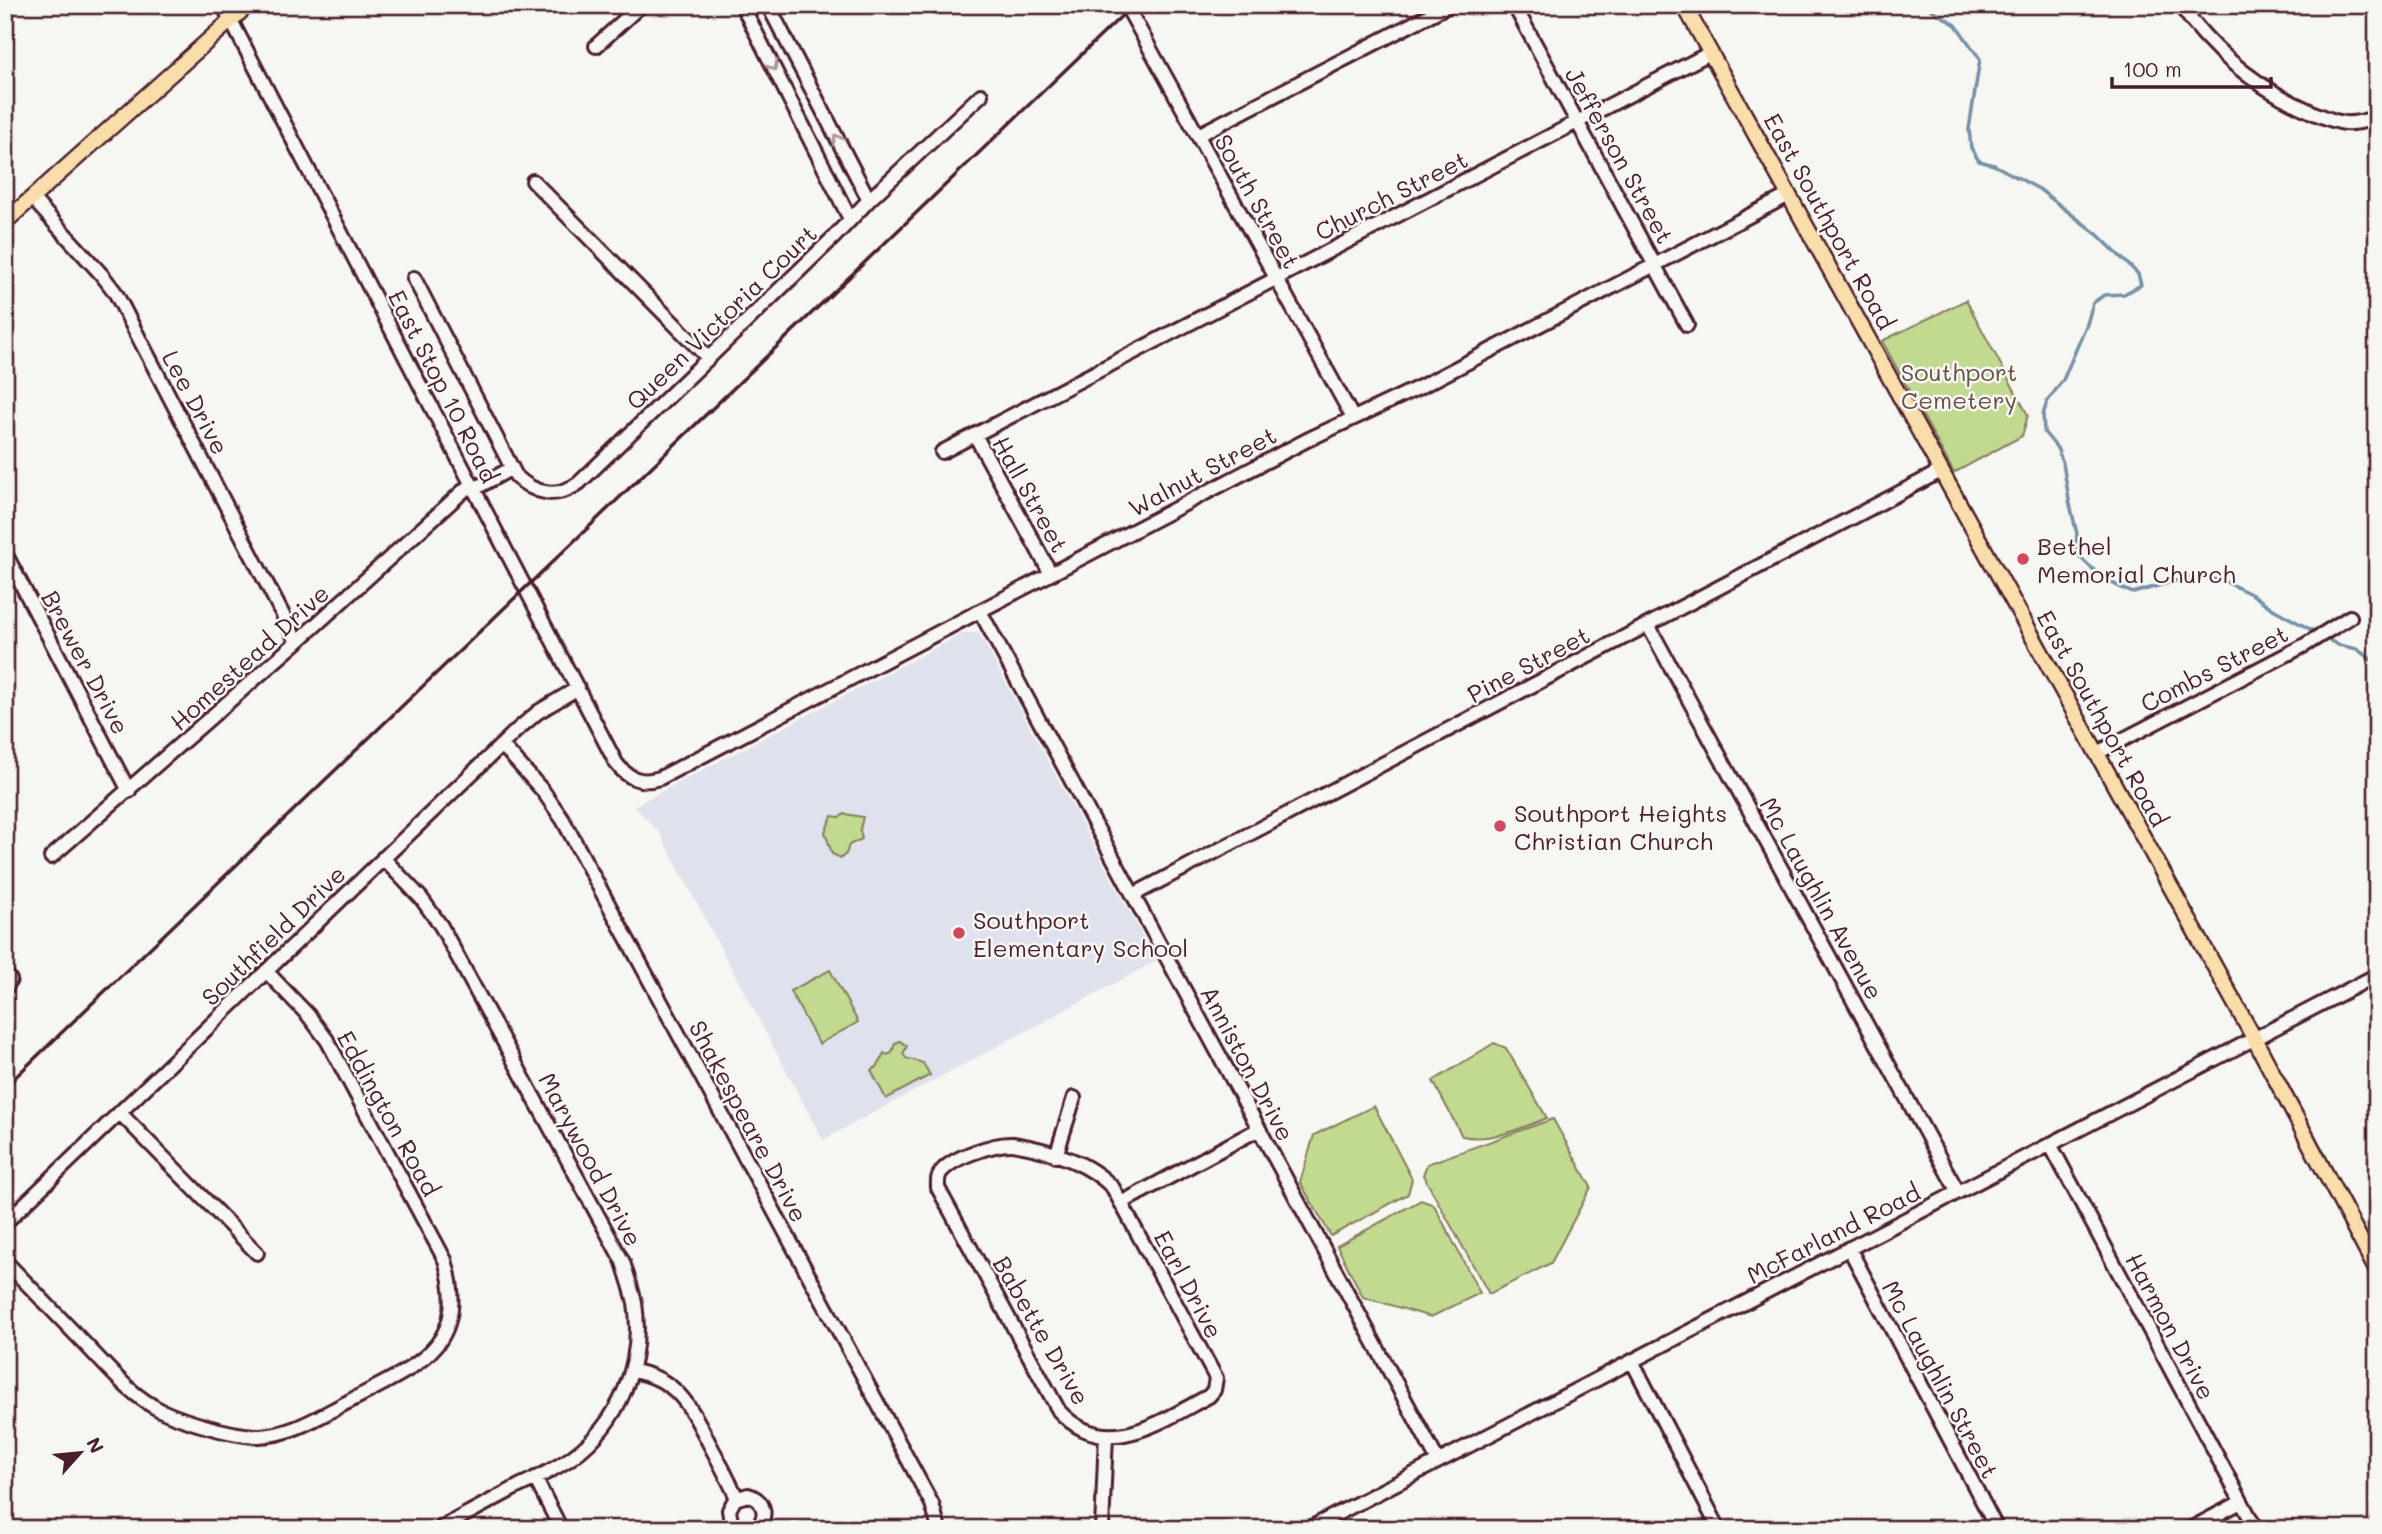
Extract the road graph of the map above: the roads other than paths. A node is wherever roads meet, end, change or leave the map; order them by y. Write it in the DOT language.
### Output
graph roads {
  1 [pos="222,5"];
  2 [pos="248,5"];
  3 [pos="641,5"];
  4 [pos="742,5"];
  5 [pos="768,5"];
  6 [pos="1126,5"];
  7 [pos="1448,5"];
  8 [pos="1514,5"];
  9 [pos="1684,5"];
  10 [pos="2180,5"];
  11 [pos="231,21"];
  12 [pos="596,46"];
  13 [pos="1710,53"];
  14 [pos="981,95"];
  15 [pos="2377,117"];
  16 [pos="1577,122"];
  17 [pos="1198,135"];
  18 [pos="533,181"];
  19 [pos="1789,195"];
  20 [pos="32,198"];
  21 [pos="869,200"];
  22 [pos="850,219"];
  23 [pos="5,222"];
  24 [pos="1656,265"];
  25 [pos="414,278"];
  26 [pos="1276,278"];
  27 [pos="1687,325"];
  28 [pos="708,358"];
  29 [pos="1353,418"];
  30 [pos="975,435"];
  31 [pos="942,452"];
  32 [pos="512,468"];
  33 [pos="1941,471"];
  34 [pos="473,486"];
  35 [pos="5,553"];
  36 [pos="1051,574"];
  37 [pos="980,611"];
  38 [pos="2350,617"];
  39 [pos="1648,625"];
  40 [pos="298,642"];
  41 [pos="578,688"];
  42 [pos="502,745"];
  43 [pos="2097,753"];
  44 [pos="635,779"];
  45 [pos="130,791"];
  46 [pos="51,858"];
  47 [pos="383,858"];
  48 [pos="1133,895"];
  49 [pos="266,971"];
  50 [pos="2377,975"];
  51 [pos="2253,1038"];
  52 [pos="1074,1098"];
  53 [pos="120,1113"];
  54 [pos="1259,1129"];
  55 [pos="2050,1144"];
  56 [pos="1056,1156"];
  57 [pos="938,1178"];
  58 [pos="1958,1192"];
  59 [pos="1121,1203"];
  60 [pos="5,1223"];
  61 [pos="1849,1248"];
  62 [pos="257,1253"];
  63 [pos="5,1261"];
  64 [pos="2377,1271"];
  65 [pos="1632,1361"];
  66 [pos="632,1371"];
  67 [pos="1106,1435"];
  68 [pos="1438,1461"];
  69 [pos="535,1478"];
  70 [pos="737,1498"];
  71 [pos="2241,1502"];
  72 [pos="5,1526"];
  73 [pos="14,1529"];
  74 [pos="439,1529"];
  75 [pos="561,1529"];
  76 [pos="738,1529"];
  77 [pos="755,1529"];
  78 [pos="939,1529"];
  79 [pos="1102,1529"];
  80 [pos="1308,1529"];
  81 [pos="1719,1529"];
  82 [pos="1997,1529"];
  83 [pos="2190,1529"];
  84 [pos="2256,1529"];
  1 -- 11 [label="street, East Stop 10 Road"];
  2 -- 11 [label="main road"];
  3 -- 12 [label="street"];
  4 -- 22 [label="street, one-way"];
  21 -- 5 [label="street, one-way"];
  6 -- 17 [label="street, South Street"];
  7 -- 17 [label="street"];
  8 -- 16 [label="street, Jefferson Street"];
  9 -- 13 [label="main road, East Southport Road"];
  10 -- 15 [label="street"];
  11 -- 20 [label="main road"];
  11 -- 34 [label="street, East Stop 10 Road"];
  13 -- 16 [label="street, Church Street"];
  13 -- 19 [label="main road, East Southport Road"];
  14 -- 21 [label="street, Queen Victoria Court"];
  16 -- 24 [label="street, Jefferson Street"];
  16 -- 26 [label="street, Church Street"];
  17 -- 26 [label="street, South Street"];
  18 -- 28 [label="street"];
  19 -- 24 [label="street, Walnut Street"];
  19 -- 33 [label="main road, East Southport Road"];
  20 -- 23 [label="main road"];
  20 -- 40 [label="street, Lee Drive"];
  21 -- 22 [label="street, Queen Victoria Court"];
  22 -- 28 [label="street, Queen Victoria Court"];
  24 -- 27 [label="street, Jefferson Street"];
  24 -- 29 [label="street, Walnut Street"];
  25 -- 32 [label="street"];
  26 -- 29 [label="street, South Street"];
  26 -- 30 [label="street, Church Street"];
  28 -- 32 [label="street, Queen Victoria Court"];
  29 -- 36 [label="street, Walnut Street"];
  30 -- 31 [label="street, Church Street"];
  30 -- 36 [label="street, Hall Street"];
  32 -- 34 [label="street"];
  33 -- 39 [label="street, Pine Street"];
  33 -- 43 [label="main road, East Southport Road"];
  34 -- 40 [label="street, Homestead Drive"];
  34 -- 41 [label="street, East Stop 10 Road"];
  35 -- 45 [label="street, Brewer Drive"];
  36 -- 37 [label="street, Walnut Street"];
  37 -- 44 [label="street, Walnut Street"];
  37 -- 48 [label="street, Anniston Drive"];
  38 -- 43 [label="street, Combs Street"];
  39 -- 48 [label="street, Pine Street"];
  39 -- 58 [label="street, Mc Laughlin Avenue"];
  40 -- 45 [label="street, Homestead Drive"];
  41 -- 42 [label="street, Southfield Drive"];
  41 -- 44 [label="street, East Stop 10 Road"];
  42 -- 47 [label="street, Southfield Drive"];
  42 -- 78 [label="street, Shakespeare Drive"];
  43 -- 51 [label="main road, East Southport Road"];
  45 -- 46 [label="street, Homestead Drive"];
  47 -- 49 [label="street, Southfield Drive"];
  47 -- 66 [label="street, Marywood Drive"];
  48 -- 54 [label="street, Anniston Drive"];
  49 -- 53 [label="street, Southfield Drive"];
  49 -- 63 [label="street, Eddington Road"];
  50 -- 51 [label="street, McFarland Road"];
  51 -- 55 [label="street, McFarland Road"];
  51 -- 64 [label="main road, East Southport Road"];
  52 -- 56 [label="street"];
  53 -- 60 [label="street, Southfield Drive"];
  53 -- 62 [label="street"];
  54 -- 59 [label="street"];
  54 -- 68 [label="street, Anniston Drive"];
  55 -- 58 [label="street, McFarland Road"];
  55 -- 71 [label="street, Harmon Drive"];
  56 -- 57 [label="street, Earl Drive"];
  56 -- 59 [label="street, Earl Drive"];
  57 -- 67 [label="street, Babette Drive"];
  58 -- 61 [label="street, McFarland Road"];
  59 -- 67 [label="street, Earl Drive"];
  61 -- 65 [label="street, McFarland Road"];
  61 -- 82 [label="street, Mc Laughlin Street"];
  65 -- 68 [label="street, McFarland Road"];
  65 -- 81 [label="street"];
  66 -- 69 [label="street, Marywood Drive"];
  66 -- 70 [label="street"];
  67 -- 79 [label="street"];
  68 -- 80 [label="street, McFarland Road"];
  69 -- 74 [label="street, Marywood Drive"];
  69 -- 75 [label="street"];
  70 -- 76 [label="street"];
  70 -- 77 [label="street"];
  71 -- 83 [label="street"];
  71 -- 84 [label="street, Harmon Drive"];
  72 -- 73 [label="street"];
}
